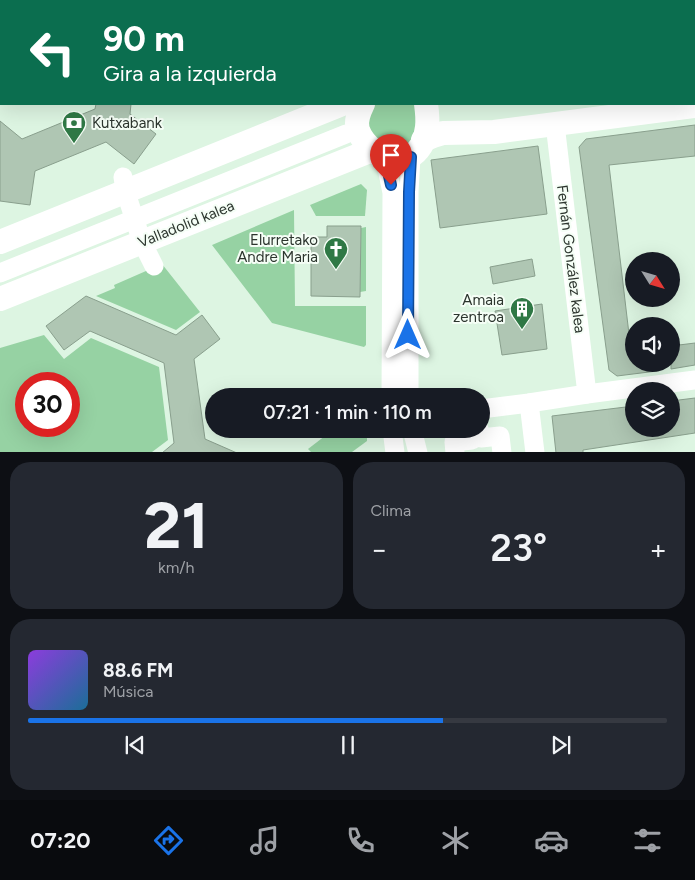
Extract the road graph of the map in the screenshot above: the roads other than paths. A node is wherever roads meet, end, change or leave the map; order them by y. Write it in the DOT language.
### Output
graph roads {
  1 [pos="339,105"];
  2 [pos="363,105"];
  3 [pos="426,105"];
  4 [pos="695,106"];
  5 [pos="555,124"];
  6 [pos="346,134"];
  7 [pos="417,149"];
  8 [pos="379,154"];
  9 [pos="124,184"];
  10 [pos="135,218"];
  11 [pos="0,242"];
  12 [pos="142,242"];
  13 [pos="154,266"];
  14 [pos="0,273"];
  15 [pos="0,299"];
  16 [pos="695,380"];
  17 [pos="391,388"];
  18 [pos="409,388"];
  19 [pos="587,394"];
  20 [pos="529,403"];
  21 [pos="490,408"];
  22 [pos="393,438"];
  23 [pos="414,438"];
  24 [pos="395,452"];
  25 [pos="418,452"];
  26 [pos="455,452"];
  27 [pos="502,452"];
  28 [pos="535,452"];
  1 -- 9 [label="main road"];
  2 -- 8 [label="main road"];
  3 -- 7 [label="main road"];
  4 -- 5 [label="main road"];
  5 -- 7 [label="main road"];
  5 -- 19 [label="street, Fernán González kalea"];
  6 -- 10 [label="street, Valladolid kalea"];
  7 -- 8 [label="main road"];
  7 -- 18 [label="street"];
  8 -- 12 [label="main road, Valladolid kalea"];
  8 -- 17 [label="street"];
  9 -- 10 [label="street"];
  9 -- 11 [label="main road"];
  10 -- 12 [label="street"];
  10 -- 14 [label="street, Valladolid kalea"];
  12 -- 13 [label="street"];
  12 -- 15 [label="main road, Valladolid kalea"];
  16 -- 19 [label="street"];
  19 -- 20 [label="street"];
  20 -- 21 [label="street"];
  20 -- 28 [label="street"];
  22 -- 24 [label="street"];
  23 -- 25 [label="street"];
  26 -- 27 [label="street"];
}
